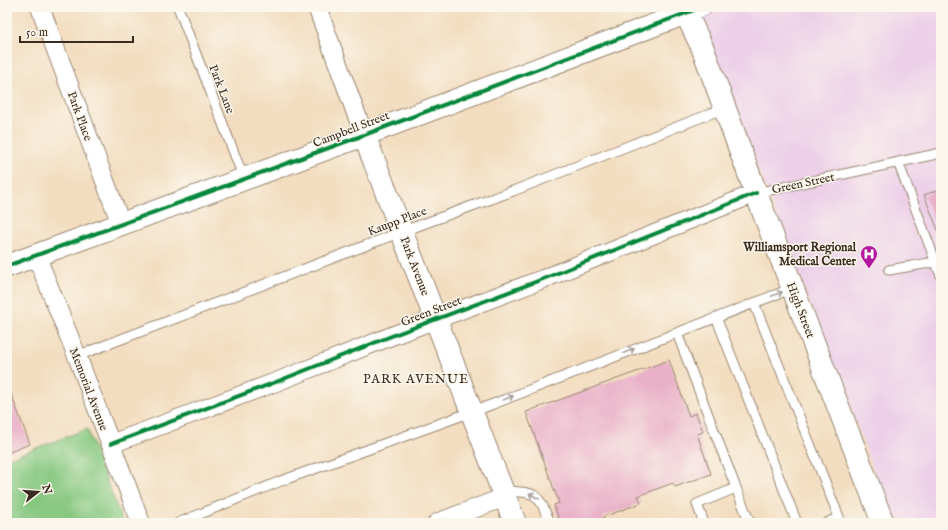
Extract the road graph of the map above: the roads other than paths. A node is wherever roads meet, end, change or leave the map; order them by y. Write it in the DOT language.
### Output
graph roads {
  1 [pos="40,7"];
  2 [pos="178,7"];
  3 [pos="317,7"];
  4 [pos="690,9"];
  5 [pos="725,108"];
  6 [pos="364,135"];
  7 [pos="941,153"];
  8 [pos="898,162"];
  9 [pos="244,179"];
  10 [pos="756,193"];
  11 [pos="121,224"];
  12 [pos="401,232"];
  13 [pos="36,255"];
  14 [pos="935,262"];
  15 [pos="7,266"];
  16 [pos="889,270"];
  17 [pos="941,276"];
  18 [pos="793,288"];
  19 [pos="754,303"];
  20 [pos="716,317"];
  21 [pos="436,320"];
  22 [pos="677,333"];
  23 [pos="77,356"];
  24 [pos="472,412"];
  25 [pos="111,444"];
  26 [pos="736,488"];
  27 [pos="504,494"];
  28 [pos="142,523"];
  29 [pos="178,523"];
  30 [pos="437,523"];
  31 [pos="515,523"];
  32 [pos="550,523"];
  33 [pos="704,523"];
  34 [pos="750,523"];
  35 [pos="797,523"];
  36 [pos="827,523"];
  37 [pos="883,523"];
  1 -- 11 [label="street, Park Place"];
  2 -- 9 [label="lane, Park Lane"];
  3 -- 6 [label="street, Park Avenue"];
  4 -- 5 [label="street, High Street"];
  4 -- 6 [label="street, Campbell Street"];
  5 -- 10 [label="street, High Street"];
  5 -- 12 [label="lane, Kaupp Place"];
  6 -- 9 [label="street, Campbell Street"];
  6 -- 12 [label="street, Park Avenue"];
  7 -- 8 [label="lane, Green Street"];
  8 -- 10 [label="lane, Green Street"];
  8 -- 14 [label="lane"];
  9 -- 11 [label="street, Campbell Street"];
  10 -- 18 [label="street, High Street"];
  10 -- 21 [label="street, Green Street"];
  11 -- 13 [label="street, Campbell Street"];
  12 -- 21 [label="street, Park Avenue"];
  12 -- 23 [label="lane, Kaupp Place"];
  13 -- 15 [label="street, Campbell Street"];
  13 -- 23 [label="street, Memorial Avenue"];
  14 -- 16 [label="lane"];
  14 -- 17 [label="lane"];
  19 -- 18 [label="lane, one-way"];
  18 -- 37 [label="street, High Street"];
  19 -- 20 [label="lane"];
  19 -- 36 [label="lane"];
  20 -- 22 [label="lane"];
  20 -- 35 [label="lane"];
  21 -- 24 [label="street, Park Avenue"];
  21 -- 25 [label="street, Green Street"];
  24 -- 22 [label="lane, one-way"];
  22 -- 26 [label="lane"];
  23 -- 25 [label="street, Memorial Avenue"];
  24 -- 27 [label="street, Park Avenue"];
  24 -- 29 [label="lane"];
  25 -- 28 [label="street, Memorial Avenue"];
  26 -- 33 [label="lane"];
  26 -- 34 [label="lane"];
  27 -- 30 [label="street"];
  27 -- 31 [label="street, Park Avenue"];
  32 -- 27 [label="lane, one-way"];
}
